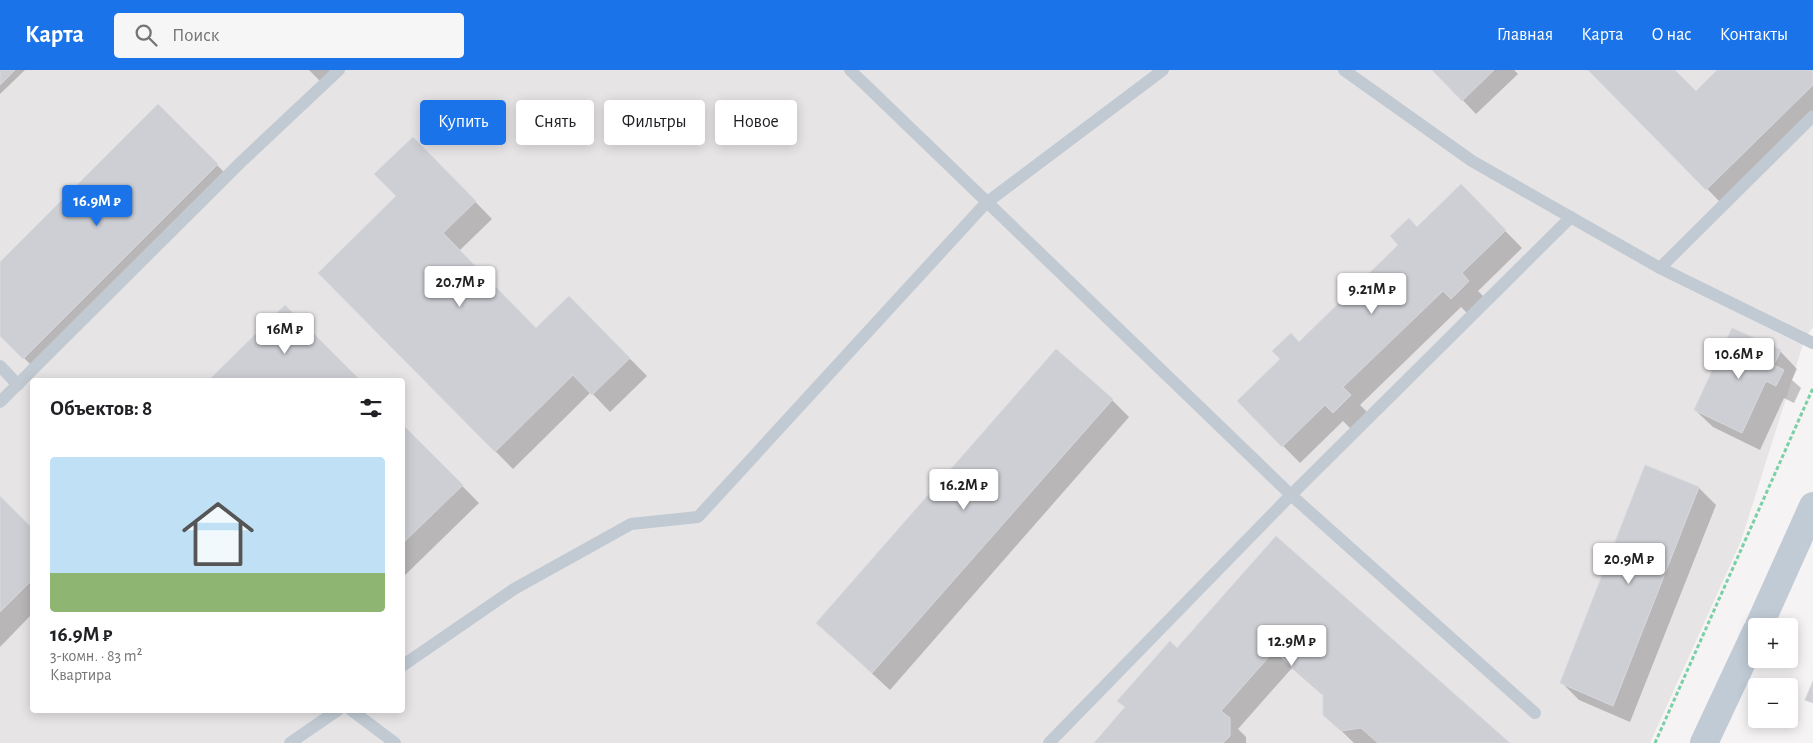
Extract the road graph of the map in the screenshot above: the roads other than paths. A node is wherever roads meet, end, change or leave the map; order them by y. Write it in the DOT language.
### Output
graph roads {
  1 [pos="339,70"];
  2 [pos="850,70"];
  3 [pos="1163,70"];
  4 [pos="1344,70"];
  5 [pos="1813,116"];
  6 [pos="986,203"];
  7 [pos="1571,217"];
  8 [pos="1660,268"];
  9 [pos="1813,343"];
  10 [pos="0,366"];
  11 [pos="18,384"];
  12 [pos="0,402"];
  13 [pos="1291,495"];
  14 [pos="1813,506"];
  15 [pos="1763,618"];
  16 [pos="1748,649"];
  17 [pos="405,664"];
  18 [pos="334,713"];
  19 [pos="356,713"];
  20 [pos="1535,713"];
  21 [pos="290,743"];
  22 [pos="395,743"];
  23 [pos="1049,743"];
  24 [pos="1704,743"];
  1 -- 11 [label="lane"];
  2 -- 6 [label="lane"];
  3 -- 6 [label="lane"];
  4 -- 7 [label="lane"];
  5 -- 8 [label="lane"];
  6 -- 13 [label="lane"];
  6 -- 17 [label="lane"];
  7 -- 8 [label="lane"];
  7 -- 13 [label="lane"];
  8 -- 9 [label="lane"];
  10 -- 11 [label="lane"];
  11 -- 12 [label="lane"];
  13 -- 20 [label="lane"];
  13 -- 23 [label="lane"];
  14 -- 15 [label="main road"];
  16 -- 24 [label="main road"];
  18 -- 21 [label="lane"];
  19 -- 22 [label="lane"];
}
